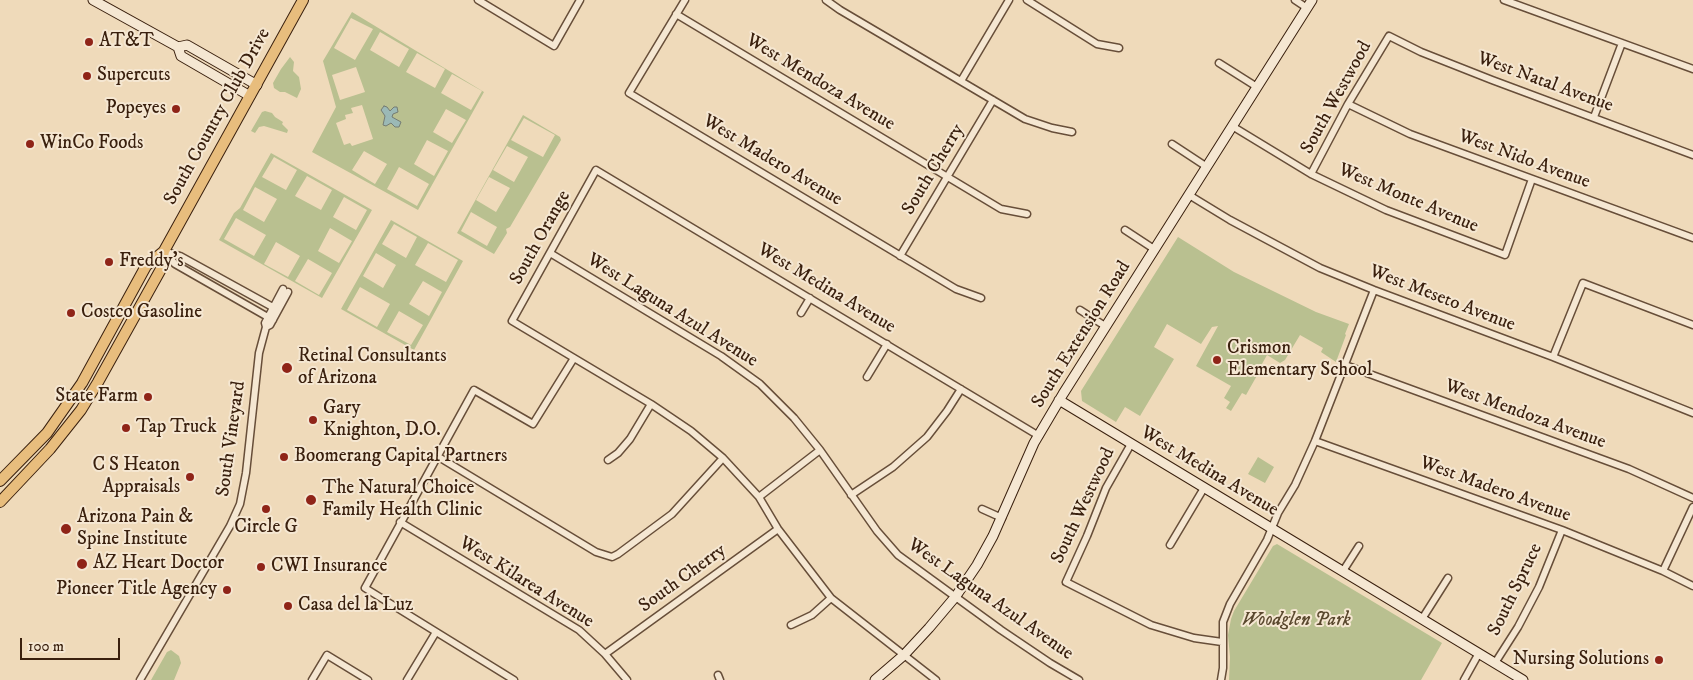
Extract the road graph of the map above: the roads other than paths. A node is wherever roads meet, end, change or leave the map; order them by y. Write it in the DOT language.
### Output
graph roads {
  1 [pos="93,0"];
  2 [pos="303,0"];
  3 [pos="478,0"];
  4 [pos="580,0"];
  5 [pos="684,0"];
  6 [pos="826,0"];
  7 [pos="1008,0"];
  8 [pos="1027,0"];
  9 [pos="1295,0"];
  10 [pos="1504,0"];
  11 [pos="1310,4"];
  12 [pos="676,14"];
  13 [pos="1389,36"];
  14 [pos="1622,43"];
  15 [pos="178,47"];
  16 [pos="1118,48"];
  17 [pos="1219,63"];
  18 [pos="1693,69"];
  19 [pos="961,81"];
  20 [pos="257,85"];
  21 [pos="1257,87"];
  22 [pos="250,96"];
  23 [pos="993,100"];
  24 [pos="1348,104"];
  25 [pos="1594,117"];
  26 [pos="1232,126"];
  27 [pos="1072,132"];
  28 [pos="1172,144"];
  29 [pos="1693,155"];
  30 [pos="1207,167"];
  31 [pos="596,170"];
  32 [pos="1311,174"];
  33 [pos="948,177"];
  34 [pos="1532,179"];
  35 [pos="1188,194"];
  36 [pos="1027,214"];
  37 [pos="1125,230"];
  38 [pos="1693,238"];
  39 [pos="1154,249"];
  40 [pos="164,251"];
  41 [pos="550,253"];
  42 [pos="900,256"];
  43 [pos="285,290"];
  44 [pos="1374,290"];
  45 [pos="810,298"];
  46 [pos="981,298"];
  47 [pos="275,309"];
  48 [pos="1080,310"];
  49 [pos="801,313"];
  50 [pos="270,318"];
  51 [pos="1693,325"];
  52 [pos="1105,326"];
  53 [pos="887,344"];
  54 [pos="1553,357"];
  55 [pos="574,358"];
  56 [pos="1345,365"];
  57 [pos="867,377"];
  58 [pos="961,389"];
  59 [pos="1059,400"];
  60 [pos="652,404"];
  61 [pos="1693,413"];
  62 [pos="1039,436"];
  63 [pos="1315,441"];
  64 [pos="1131,444"];
  65 [pos="820,450"];
  66 [pos="437,456"];
  67 [pos="723,458"];
  68 [pos="608,460"];
  69 [pos="0,481"];
  70 [pos="1204,488"];
  71 [pos="851,495"];
  72 [pos="759,497"];
  73 [pos="1693,498"];
  74 [pos="0,502"];
  75 [pos="1693,507"];
  76 [pos="982,510"];
  77 [pos="1002,518"];
  78 [pos="400,522"];
  79 [pos="778,529"];
  80 [pos="1272,530"];
  81 [pos="1562,530"];
  82 [pos="1170,545"];
  83 [pos="1358,546"];
  84 [pos="1663,571"];
  85 [pos="1342,572"];
  86 [pos="1448,578"];
  87 [pos="1693,586"];
  88 [pos="956,596"];
  89 [pos="831,598"];
  90 [pos="1422,619"];
  91 [pos="792,625"];
  92 [pos="436,632"];
  93 [pos="1222,642"];
  94 [pos="605,654"];
  95 [pos="1479,654"];
  96 [pos="904,655"];
  97 [pos="1495,663"];
  98 [pos="140,680"];
  99 [pos="312,680"];
  100 [pos="368,680"];
  101 [pos="407,680"];
  102 [pos="514,680"];
  103 [pos="627,680"];
  104 [pos="875,680"];
  105 [pos="936,680"];
  106 [pos="1079,680"];
  107 [pos="1221,680"];
  108 [pos="1464,680"];
  109 [pos="1523,680"];
  1 -- 15 [label="street"];
  2 -- 20 [label="main road, South Country Club Drive"];
  3 -- 4 [label="street"];
  5 -- 12 [label="street"];
  6 -- 19 [label="street"];
  7 -- 19 [label="street"];
  8 -- 16 [label="street"];
  9 -- 11 [label="street"];
  10 -- 14 [label="street"];
  11 -- 21 [label="street, South Extension Road"];
  12 -- 33 [label="street, West Mendoza Avenue"];
  12 -- 42 [label="street, West Madero Avenue"];
  13 -- 24 [label="street, South Westwood"];
  13 -- 25 [label="street, West Natal Avenue"];
  14 -- 18 [label="street"];
  14 -- 25 [label="street"];
  15 -- 20 [label="street"];
  15 -- 22 [label="street"];
  17 -- 21 [label="street"];
  19 -- 23 [label="street"];
  20 -- 22 [label="main road, South Country Club Drive"];
  21 -- 26 [label="street, South Extension Road"];
  22 -- 40 [label="main road, South Country Club Drive"];
  23 -- 27 [label="street"];
  23 -- 33 [label="street, South Cherry"];
  24 -- 32 [label="street, South Westwood"];
  24 -- 34 [label="street, West Nido Avenue"];
  25 -- 29 [label="street, West Natal Avenue"];
  26 -- 30 [label="street, South Extension Road"];
  26 -- 32 [label="street, West Monte Avenue"];
  28 -- 30 [label="street"];
  30 -- 35 [label="street, South Extension Road"];
  31 -- 41 [label="street, South Orange"];
  31 -- 45 [label="street, West Medina Avenue"];
  32 -- 34 [label="street, West Monte Avenue"];
  33 -- 36 [label="street, West Mendoza Avenue"];
  33 -- 42 [label="street, South Cherry"];
  34 -- 38 [label="street, West Nido Avenue"];
  35 -- 39 [label="street, South Extension Road"];
  35 -- 44 [label="street, West Meseto Avenue"];
  37 -- 39 [label="street"];
  39 -- 52 [label="street, South Extension Road"];
  40 -- 47 [label="street"];
  40 -- 50 [label="street"];
  40 -- 69 [label="main road, South Country Club Drive"];
  40 -- 74 [label="main road, South Country Club Drive"];
  41 -- 55 [label="street, South Orange"];
  41 -- 65 [label="street, West Laguna Azul Avenue"];
  42 -- 46 [label="street, West Madero Avenue"];
  43 -- 47 [label="street, South Vineyard"];
  44 -- 54 [label="street, West Meseto Avenue"];
  44 -- 56 [label="street"];
  45 -- 49 [label="street"];
  45 -- 53 [label="street, West Medina Avenue"];
  47 -- 50 [label="street, South Vineyard"];
  48 -- 52 [label="street"];
  50 -- 98 [label="street, South Vineyard"];
  51 -- 54 [label="street"];
  52 -- 59 [label="street, South Extension Road"];
  53 -- 57 [label="street"];
  53 -- 58 [label="street, West Medina Avenue"];
  54 -- 61 [label="street, West Meseto Avenue"];
  55 -- 60 [label="street"];
  55 -- 66 [label="street"];
  56 -- 63 [label="street"];
  56 -- 73 [label="street, West Mendoza Avenue"];
  58 -- 62 [label="street, West Medina Avenue"];
  58 -- 71 [label="street"];
  59 -- 62 [label="street, South Extension Road"];
  59 -- 64 [label="street, West Medina Avenue"];
  60 -- 67 [label="street"];
  60 -- 68 [label="street"];
  62 -- 77 [label="street, South Extension Road"];
  63 -- 80 [label="street"];
  63 -- 81 [label="street, West Madero Avenue"];
  64 -- 70 [label="street, West Medina Avenue"];
  64 -- 93 [label="street, South Westwood"];
  65 -- 71 [label="street, West Laguna Azul Avenue"];
  65 -- 72 [label="street"];
  66 -- 67 [label="street"];
  66 -- 78 [label="street"];
  67 -- 72 [label="street"];
  70 -- 80 [label="street, West Medina Avenue"];
  70 -- 82 [label="street"];
  71 -- 88 [label="street, West Laguna Azul Avenue"];
  72 -- 79 [label="street"];
  75 -- 84 [label="street"];
  76 -- 77 [label="street"];
  77 -- 88 [label="street, South Extension Road"];
  78 -- 92 [label="street"];
  78 -- 94 [label="street, West Kilarea Avenue"];
  79 -- 89 [label="street"];
  79 -- 94 [label="street, South Cherry"];
  80 -- 85 [label="street, West Medina Avenue"];
  80 -- 93 [label="street"];
  81 -- 84 [label="street, West Madero Avenue"];
  81 -- 97 [label="street, South Spruce"];
  83 -- 85 [label="street"];
  84 -- 87 [label="street, West Madero Avenue"];
  85 -- 90 [label="street, West Medina Avenue"];
  86 -- 90 [label="street"];
  88 -- 96 [label="street, South Extension Road"];
  88 -- 106 [label="street, West Laguna Azul Avenue"];
  89 -- 91 [label="street"];
  89 -- 96 [label="street"];
  90 -- 95 [label="street, West Medina Avenue"];
  92 -- 101 [label="street"];
  92 -- 102 [label="street"];
  93 -- 107 [label="street"];
  94 -- 103 [label="street, West Kilarea Avenue"];
  95 -- 97 [label="street, West Medina Avenue"];
  95 -- 108 [label="street, South Spruce"];
  96 -- 104 [label="street, South Extension Road"];
  96 -- 105 [label="street"];
  97 -- 109 [label="street, West Medina Avenue"];
  99 -- 100 [label="street"];
}
